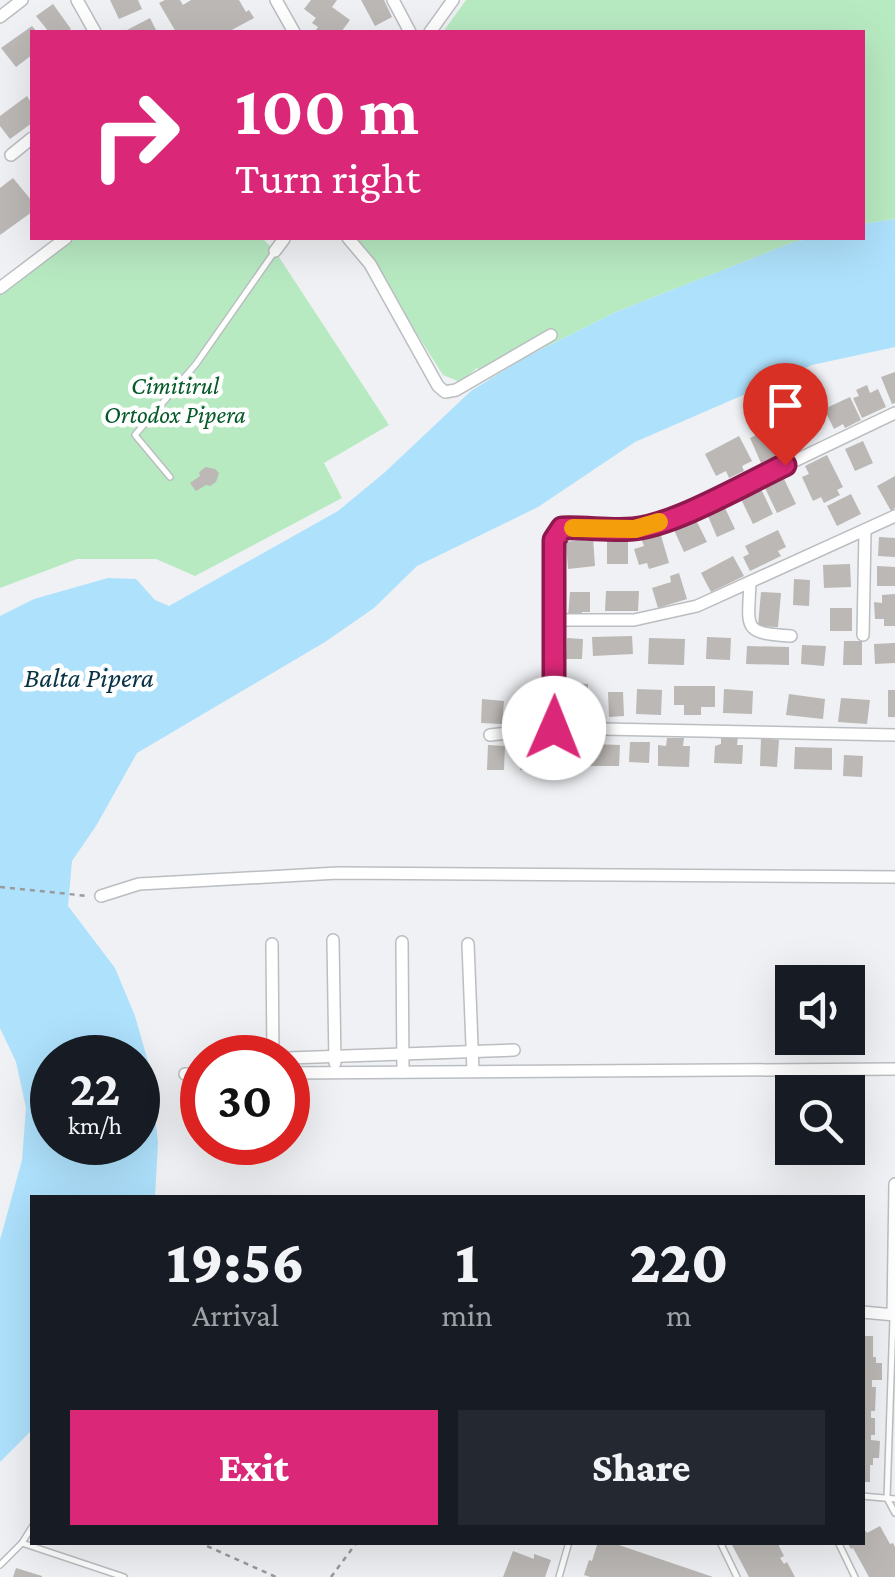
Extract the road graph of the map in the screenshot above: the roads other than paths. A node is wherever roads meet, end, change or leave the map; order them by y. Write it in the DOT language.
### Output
graph roads {
  1 [pos="22,0"];
  2 [pos="77,0"];
  3 [pos="276,0"];
  4 [pos="392,0"];
  5 [pos="453,0"];
  6 [pos="0,16"];
  7 [pos="94,30"];
  8 [pos="293,30"];
  9 [pos="409,30"];
  10 [pos="431,30"];
  11 [pos="30,140"];
  12 [pos="10,155"];
  13 [pos="63,240"];
  14 [pos="283,240"];
  15 [pos="350,240"];
  16 [pos="275,251"];
  17 [pos="0,288"];
  18 [pos="551,334"];
  19 [pos="895,413"];
  20 [pos="170,477"];
  21 [pos="895,516"];
  22 [pos="864,531"];
  23 [pos="750,583"];
  24 [pos="555,620"];
  25 [pos="863,635"];
  26 [pos="791,636"];
  27 [pos="554,728"];
  28 [pos="490,734"];
  29 [pos="895,735"];
  30 [pos="895,877"];
  31 [pos="101,896"];
  32 [pos="333,940"];
  33 [pos="402,942"];
  34 [pos="272,944"];
  35 [pos="468,944"];
  36 [pos="272,1035"];
  37 [pos="514,1050"];
  38 [pos="472,1051"];
  39 [pos="403,1054"];
  40 [pos="335,1057"];
  41 [pos="310,1058"];
  42 [pos="895,1069"];
  43 [pos="335,1072"];
  44 [pos="404,1072"];
  45 [pos="473,1072"];
  46 [pos="310,1073"];
  47 [pos="895,1184"];
  48 [pos="865,1312"];
  49 [pos="894,1315"];
  50 [pos="865,1496"];
  51 [pos="891,1498"];
  52 [pos="895,1514"];
  53 [pos="30,1530"];
  54 [pos="22,1543"];
  55 [pos="569,1545"];
  56 [pos="721,1545"];
  57 [pos="839,1545"];
  58 [pos="0,1565"];
  59 [pos="124,1577"];
  60 [pos="559,1577"];
  61 [pos="737,1577"];
  62 [pos="855,1577"];
  1 -- 6 [label="street"];
  2 -- 7 [label="street"];
  3 -- 8 [label="street"];
  4 -- 9 [label="street"];
  5 -- 10 [label="street"];
  11 -- 12 [label="street"];
  13 -- 17 [label="street"];
  14 -- 16 [label="street"];
  15 -- 18 [label="street"];
  16 -- 20 [label="lane"];
  19 -- 24 [label="street"];
  21 -- 22 [label="street"];
  22 -- 23 [label="street"];
  22 -- 25 [label="street"];
  23 -- 24 [label="street"];
  23 -- 26 [label="street"];
  24 -- 27 [label="street"];
  27 -- 28 [label="street"];
  27 -- 29 [label="street"];
  30 -- 31 [label="street"];
  32 -- 40 [label="street"];
  33 -- 39 [label="street"];
  34 -- 36 [label="street"];
  35 -- 38 [label="street"];
  37 -- 38 [label="street"];
  38 -- 39 [label="street"];
  38 -- 45 [label="street"];
  39 -- 40 [label="street"];
  39 -- 44 [label="street"];
  40 -- 41 [label="street"];
  40 -- 43 [label="street"];
  42 -- 45 [label="street"];
  43 -- 44 [label="street"];
  43 -- 46 [label="street"];
  44 -- 45 [label="street"];
  47 -- 49 [label="street"];
  48 -- 49 [label="street"];
  49 -- 51 [label="lane"];
  50 -- 51 [label="lane"];
  51 -- 52 [label="lane"];
  53 -- 54 [label="lane"];
  54 -- 58 [label="lane"];
  54 -- 59 [label="lane"];
  55 -- 60 [label="lane"];
  56 -- 61 [label="lane"];
  57 -- 62 [label="lane"];
}
